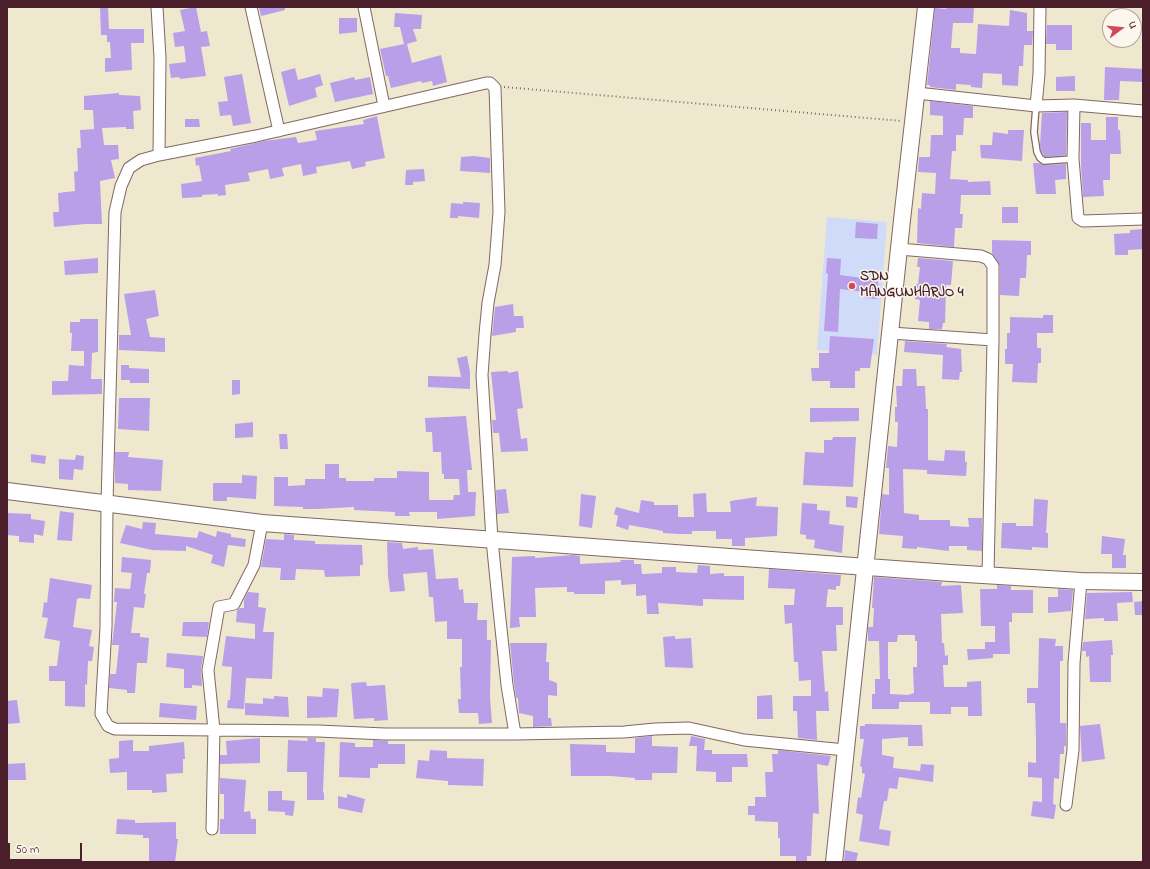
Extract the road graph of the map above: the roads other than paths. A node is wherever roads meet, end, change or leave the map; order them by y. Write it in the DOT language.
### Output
graph roads {
  1 [pos="157,7"];
  2 [pos="251,7"];
  3 [pos="364,7"];
  4 [pos="926,7"];
  5 [pos="1040,7"];
  6 [pos="917,93"];
  7 [pos="1074,105"];
  8 [pos="384,106"];
  9 [pos="1036,106"];
  10 [pos="1143,111"];
  11 [pos="279,130"];
  12 [pos="159,155"];
  13 [pos="1073,159"];
  14 [pos="1143,219"];
  15 [pos="899,249"];
  16 [pos="891,333"];
  17 [pos="993,340"];
  18 [pos="7,490"];
  19 [pos="107,503"];
  20 [pos="262,523"];
  21 [pos="492,540"];
  22 [pos="865,566"];
  23 [pos="988,575"];
  24 [pos="1081,581"];
  25 [pos="1143,582"];
  26 [pos="214,730"];
  27 [pos="515,734"];
  28 [pos="845,750"];
  29 [pos="1066,805"];
  30 [pos="212,829"];
  31 [pos="834,862"];
  1 -- 12 [label="street"];
  2 -- 11 [label="street"];
  3 -- 8 [label="street"];
  4 -- 6 [label="street"];
  5 -- 9 [label="street"];
  6 -- 9 [label="street"];
  6 -- 15 [label="street"];
  7 -- 9 [label="street"];
  7 -- 10 [label="street"];
  7 -- 13 [label="street"];
  8 -- 11 [label="street"];
  8 -- 21 [label="street"];
  9 -- 13 [label="lane"];
  11 -- 12 [label="street"];
  12 -- 19 [label="street"];
  13 -- 14 [label="street"];
  15 -- 16 [label="street"];
  15 -- 17 [label="street"];
  16 -- 17 [label="street"];
  16 -- 22 [label="street"];
  17 -- 23 [label="street"];
  18 -- 19 [label="street"];
  19 -- 20 [label="street"];
  19 -- 26 [label="street"];
  20 -- 21 [label="street"];
  20 -- 26 [label="street"];
  21 -- 22 [label="street"];
  21 -- 27 [label="street"];
  22 -- 23 [label="street"];
  22 -- 28 [label="street"];
  23 -- 24 [label="street"];
  24 -- 25 [label="street"];
  24 -- 29 [label="street"];
  26 -- 27 [label="street"];
  26 -- 30 [label="street"];
  27 -- 28 [label="street"];
  28 -- 31 [label="street"];
}
